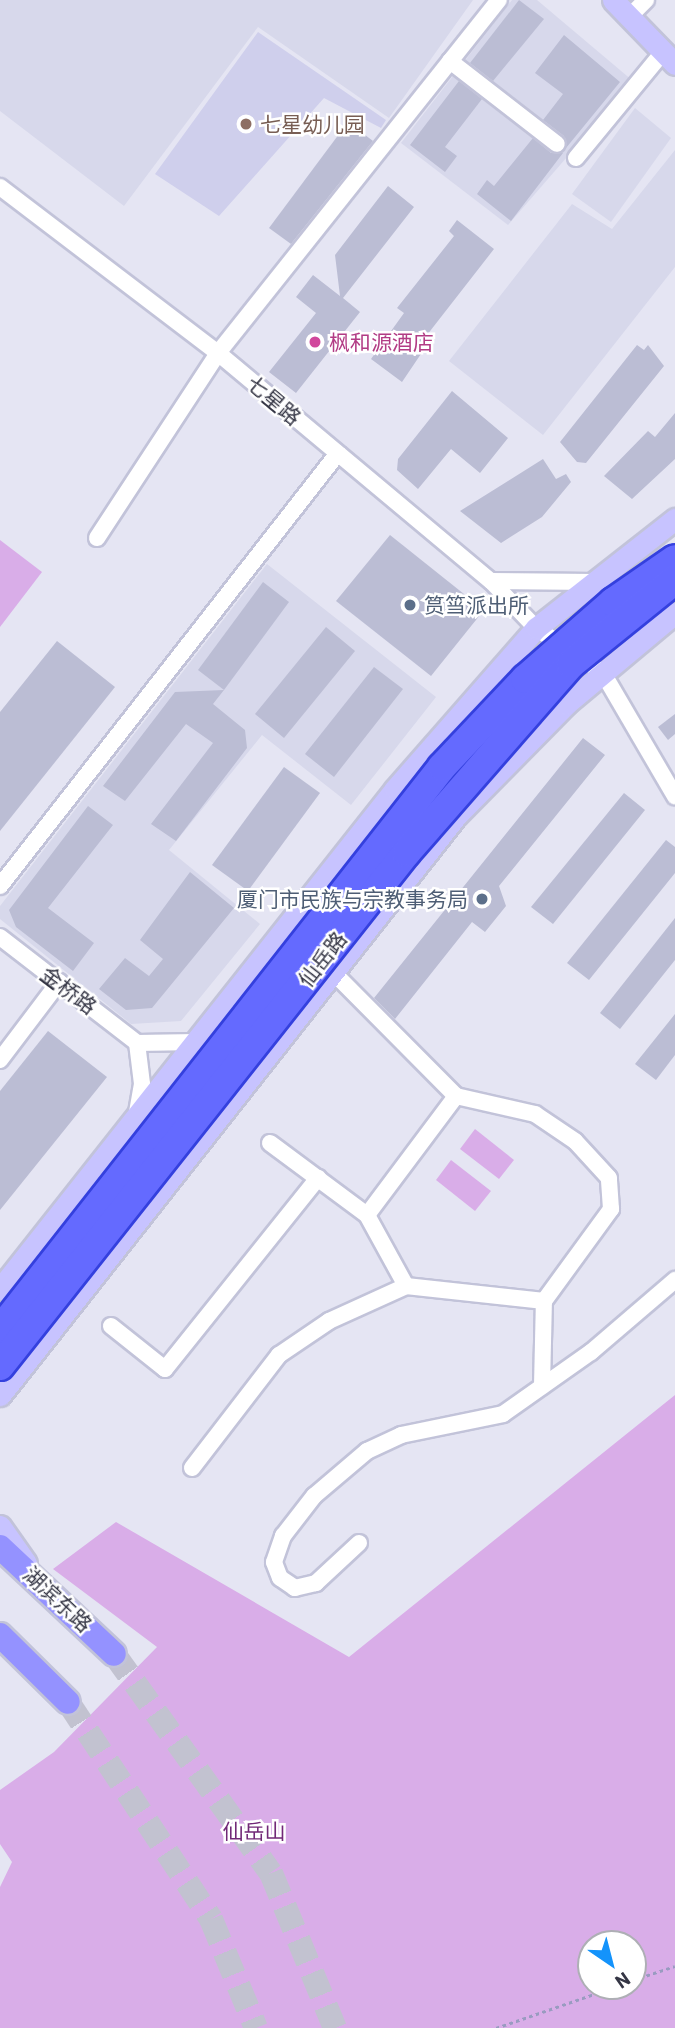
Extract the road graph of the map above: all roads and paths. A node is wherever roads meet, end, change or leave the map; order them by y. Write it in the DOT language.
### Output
graph roads {
  1 [pos="499,0"];
  2 [pos="613,0"];
  3 [pos="646,0"];
  4 [pos="629,17"];
  5 [pos="669,58"];
  6 [pos="450,61"];
  7 [pos="557,144"];
  8 [pos="576,158"];
  9 [pos="0,187"];
  10 [pos="218,353"];
  11 [pos="338,453"];
  12 [pos="675,519"];
  13 [pos="97,538"];
  14 [pos="675,559"];
  15 [pos="675,580"];
  16 [pos="491,581"];
  17 [pos="595,582"];
  18 [pos="675,597"];
  19 [pos="675,613"];
  20 [pos="536,628"];
  21 [pos="603,673"];
  22 [pos="492,755"];
  23 [pos="675,796"];
  24 [pos="0,886"];
  25 [pos="0,937"];
  26 [pos="333,972"];
  27 [pos="59,982"];
  28 [pos="196,1042"];
  29 [pos="137,1043"];
  30 [pos="0,1060"];
  31 [pos="456,1097"];
  32 [pos="136,1118"];
  33 [pos="270,1143"];
  34 [pos="318,1178"];
  35 [pos="367,1214"];
  36 [pos="675,1280"];
  37 [pos="406,1286"];
  38 [pos="0,1289"];
  39 [pos="544,1301"];
  40 [pos="111,1326"];
  41 [pos="0,1330"];
  42 [pos="0,1366"];
  43 [pos="542,1386"];
  44 [pos="0,1395"];
  45 [pos="192,1468"];
  46 [pos="0,1526"];
  47 [pos="359,1542"];
  48 [pos="0,1547"];
  49 [pos="36,1576"];
  50 [pos="0,1635"];
  51 [pos="114,1654"];
  52 [pos="68,1702"];
  53 [pos="675,1966"];
  54 [pos="647,1975"];
  55 [pos="577,2000"];
  56 [pos="496,2028"];
  1 -- 6 [label="street"];
  2 -- 4 [label="main road"];
  3 -- 4 [label="street"];
  4 -- 5 [label="main road"];
  5 -- 8 [label="street"];
  6 -- 7 [label="street"];
  6 -- 10 [label="street"];
  9 -- 10 [label="street, 七星路"];
  10 -- 11 [label="street, 七星路"];
  10 -- 13 [label="street"];
  11 -- 16 [label="street, 七星路"];
  11 -- 24 [label="street"];
  12 -- 17 [label="main road"];
  14 -- 41 [label="highway, 仙岳路, bridge"];
  15 -- 22 [label="highway, 仙岳路, bridge"];
  16 -- 17 [label="street"];
  16 -- 20 [label="street, 七星路"];
  17 -- 20 [label="main road"];
  18 -- 22 [label="highway, bridge"];
  19 -- 21 [label="main road"];
  20 -- 21 [label="street, 七星路"];
  20 -- 28 [label="main road"];
  21 -- 23 [label="street"];
  21 -- 26 [label="main road"];
  22 -- 42 [label="highway, 仙岳路, bridge"];
  25 -- 27 [label="street, 金桥路"];
  26 -- 31 [label="street"];
  26 -- 44 [label="main road"];
  27 -- 29 [label="street, 金桥路"];
  27 -- 30 [label="street"];
  28 -- 29 [label="street"];
  28 -- 32 [label="main road"];
  29 -- 32 [label="street"];
  31 -- 35 [label="street"];
  31 -- 39 [label="street"];
  32 -- 38 [label="main road"];
  33 -- 34 [label="street"];
  34 -- 35 [label="street"];
  34 -- 40 [label="street"];
  35 -- 37 [label="street"];
  36 -- 43 [label="street"];
  37 -- 39 [label="street"];
  37 -- 45 [label="street"];
  39 -- 43 [label="street"];
  43 -- 47 [label="street"];
  46 -- 49 [label="main road"];
  48 -- 49 [label="main road, 湖滨东路"];
  49 -- 51 [label="main road, 湖滨东路"];
  50 -- 52 [label="main road"];
  53 -- 54 [label="path"];
  55 -- 56 [label="path"];
}
